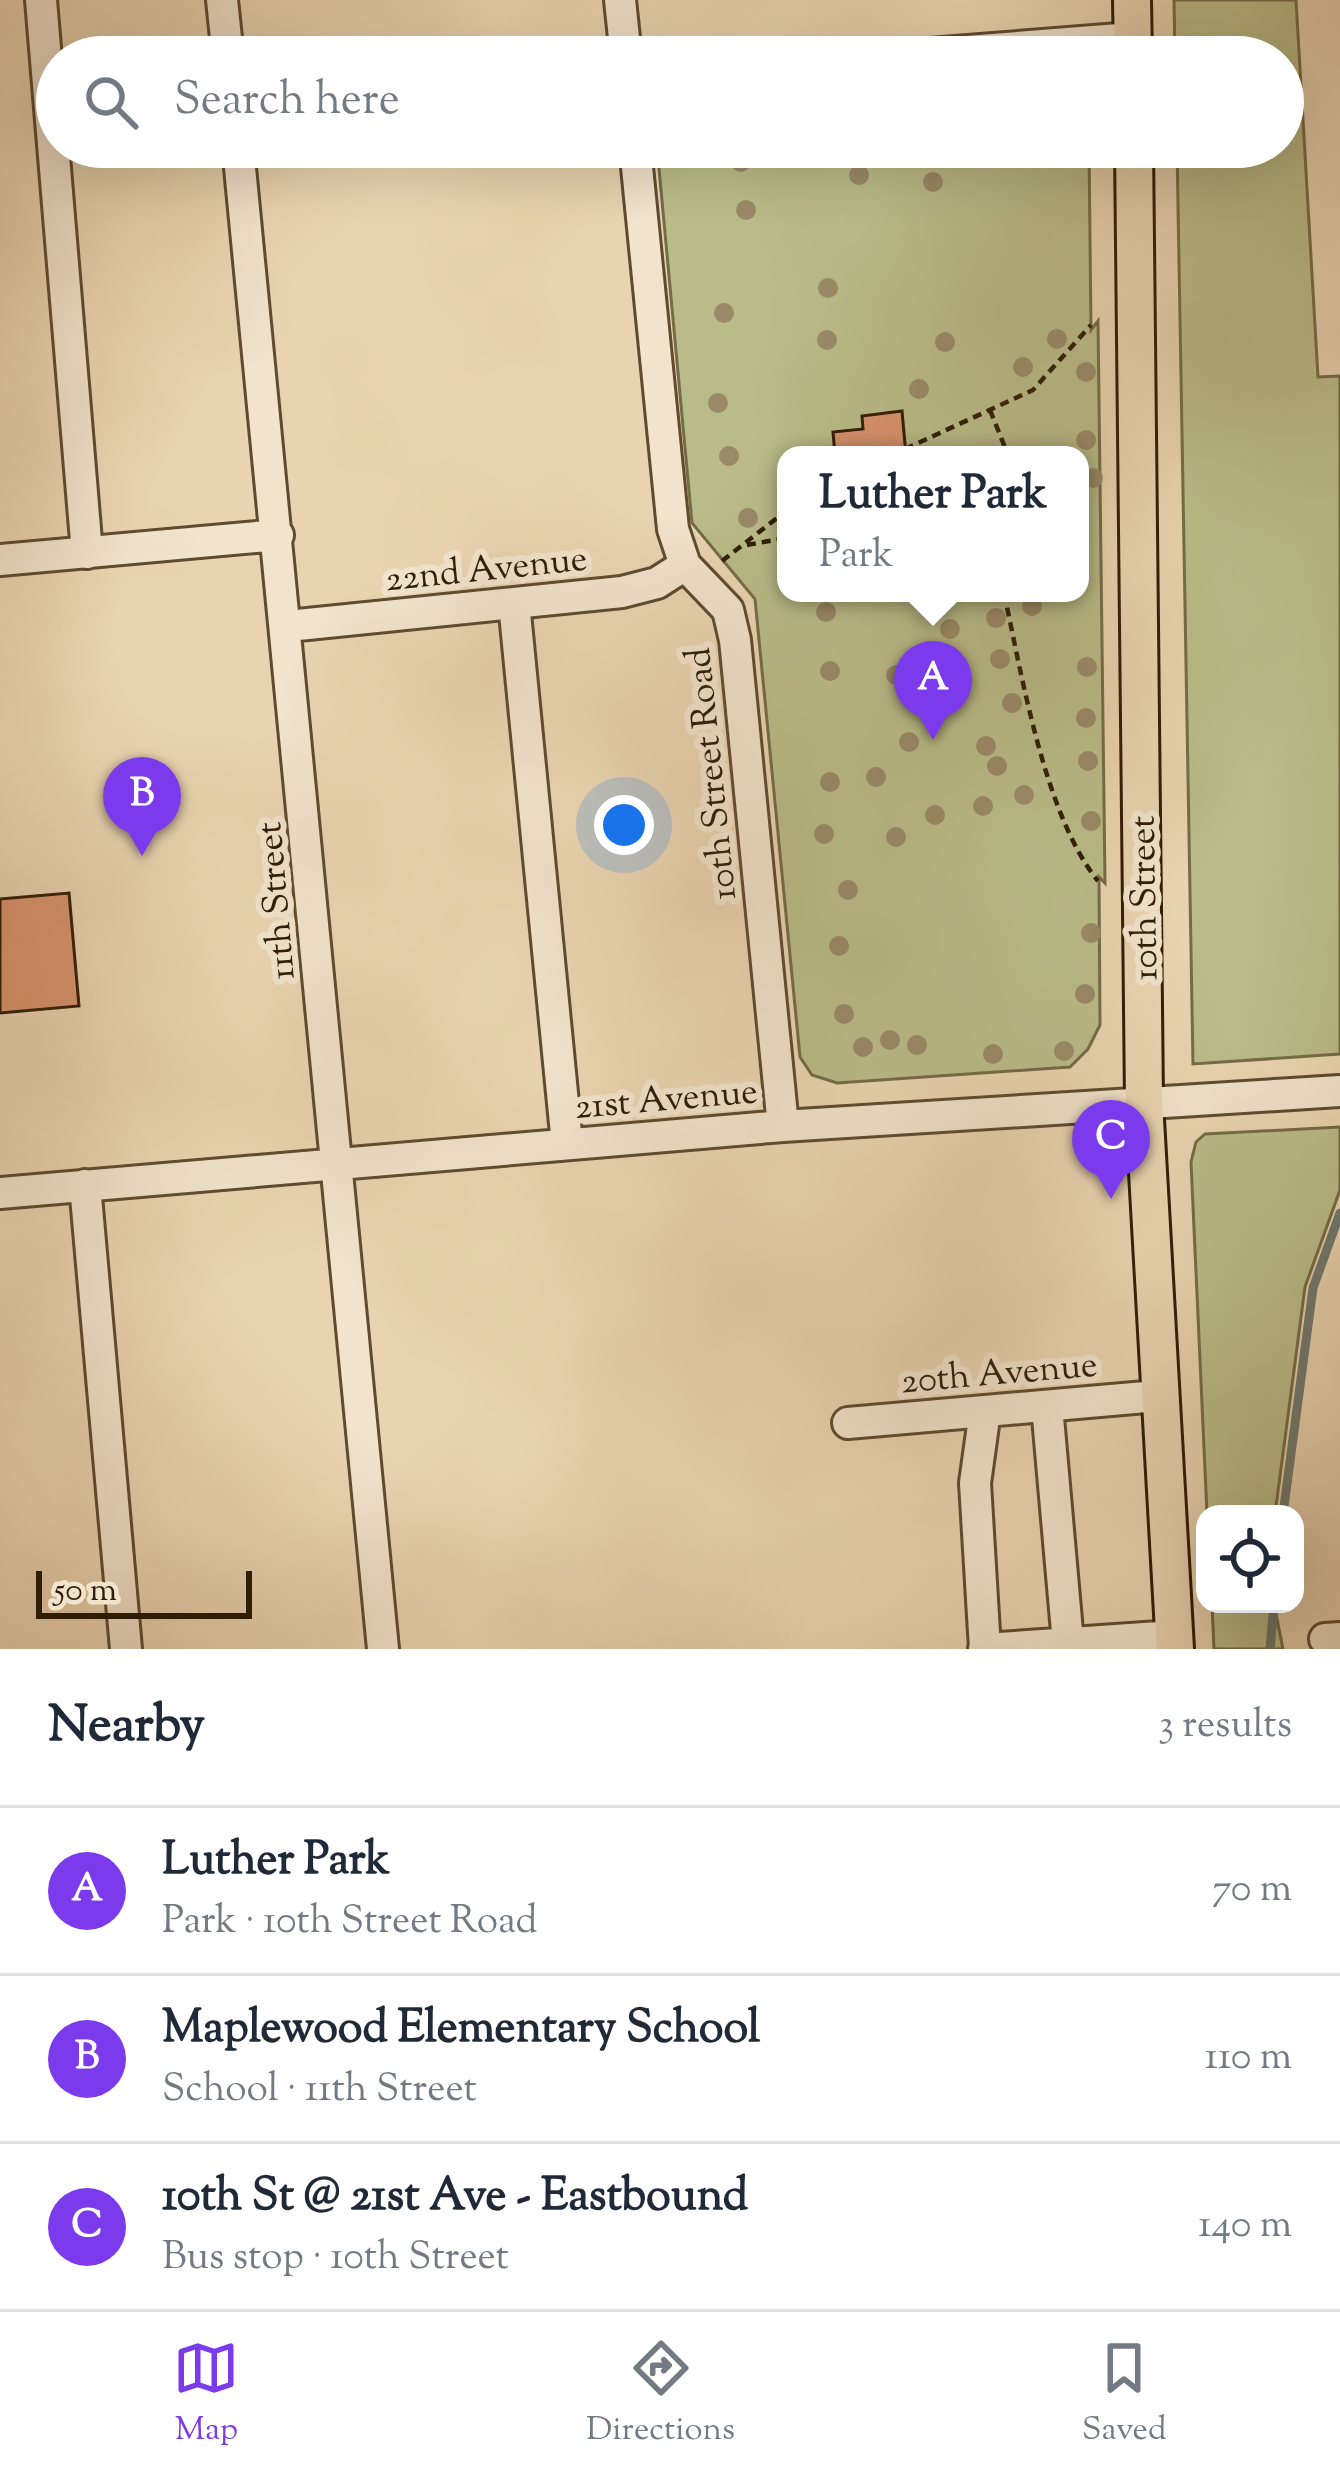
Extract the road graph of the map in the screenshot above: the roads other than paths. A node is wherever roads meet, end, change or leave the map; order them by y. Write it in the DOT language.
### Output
graph roads {
  1 [pos="41,0"];
  2 [pos="222,0"];
  3 [pos="620,0"];
  4 [pos="1132,0"];
  5 [pos="44,36"];
  6 [pos="226,36"];
  7 [pos="624,36"];
  8 [pos="1132,36"];
  9 [pos="55,168"];
  10 [pos="240,168"];
  11 [pos="637,168"];
  12 [pos="1133,168"];
  13 [pos="278,535"];
  14 [pos="87,553"];
  15 [pos="0,560"];
  16 [pos="686,565"];
  17 [pos="514,603"];
  18 [pos="288,626"];
  19 [pos="1340,1091"];
  20 [pos="1144,1102"];
  21 [pos="783,1126"];
  22 [pos="567,1144"];
  23 [pos="338,1164"];
  24 [pos="85,1185"];
  25 [pos="0,1192"];
  26 [pos="1157,1396"];
  27 [pos="1047,1406"];
  28 [pos="985,1411"];
  29 [pos="848,1423"];
  30 [pos="1174,1642"];
  31 [pos="1068,1643"];
  32 [pos="127,1649"];
  33 [pos="382,1649"];
  34 [pos="985,1649"];
  1 -- 5 [label="street"];
  2 -- 6 [label="street"];
  3 -- 7 [label="street"];
  4 -- 8 [label="main road"];
  9 -- 14 [label="street"];
  10 -- 13 [label="street, 11th Street"];
  11 -- 16 [label="street, 10th Street Road"];
  12 -- 20 [label="main road, 10th Street"];
  13 -- 14 [label="street"];
  13 -- 18 [label="street, 11th Street"];
  14 -- 15 [label="street"];
  16 -- 17 [label="street, 22nd Avenue"];
  16 -- 21 [label="street, 10th Street Road"];
  17 -- 18 [label="street, 22nd Avenue"];
  17 -- 22 [label="street"];
  18 -- 23 [label="street, 11th Street"];
  19 -- 20 [label="street, 21st Avenue"];
  20 -- 21 [label="street, 21st Avenue"];
  20 -- 26 [label="main road, 10th Street"];
  21 -- 22 [label="street, 21st Avenue"];
  22 -- 23 [label="street, 21st Avenue"];
  23 -- 24 [label="street, 21st Avenue"];
  23 -- 33 [label="street, 11th Street"];
  24 -- 25 [label="street, 21st Avenue"];
  24 -- 32 [label="street"];
  26 -- 27 [label="street, 20th Avenue"];
  26 -- 30 [label="main road, 10th Street"];
  27 -- 28 [label="street, 20th Avenue"];
  27 -- 31 [label="street"];
  28 -- 29 [label="street, 20th Avenue"];
  28 -- 34 [label="street"];
  30 -- 31 [label="street"];
  31 -- 34 [label="street"];
}
